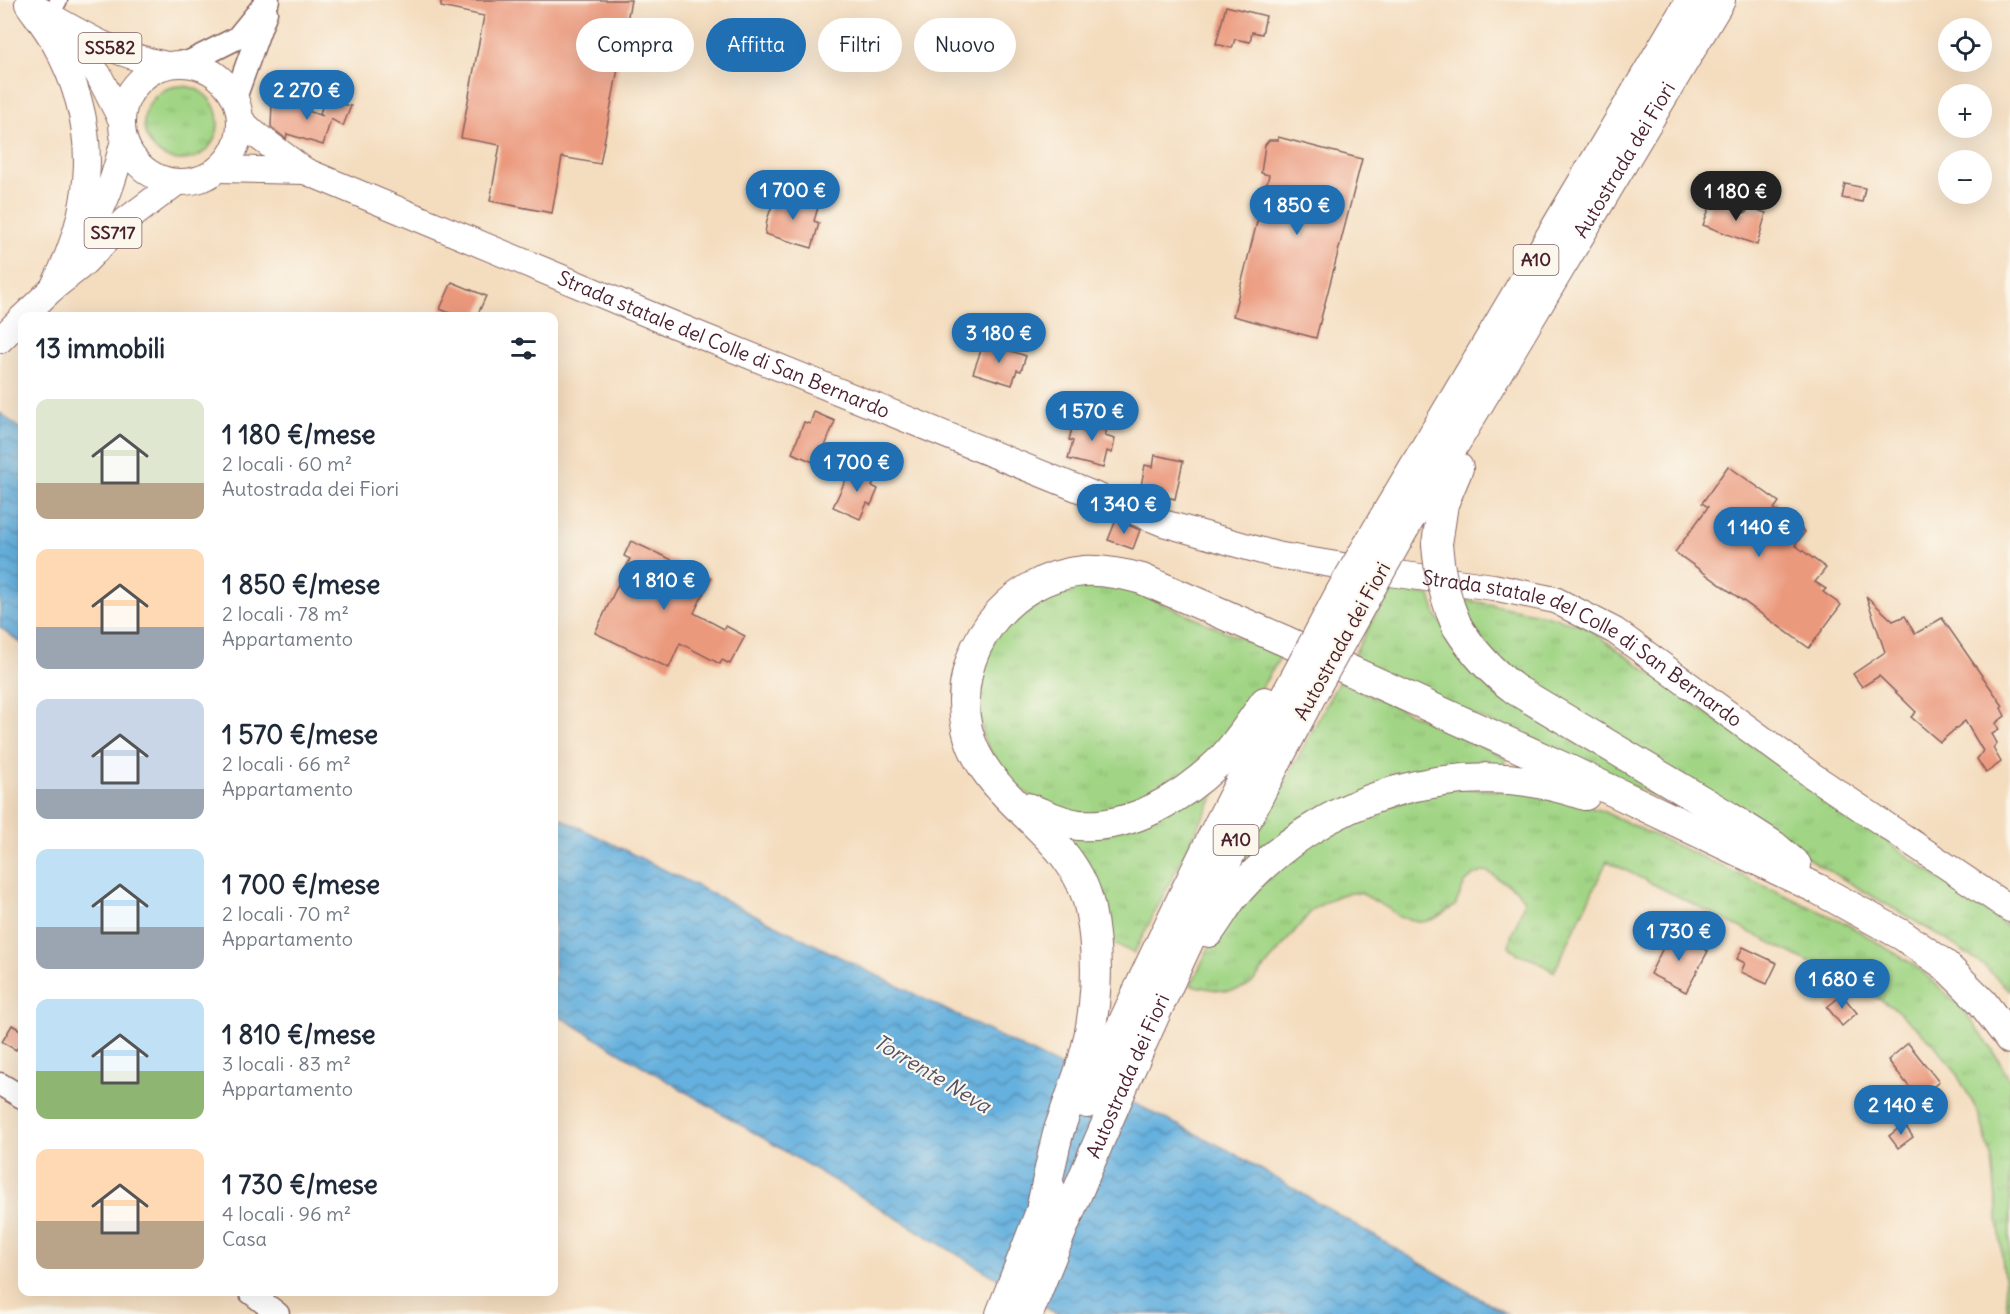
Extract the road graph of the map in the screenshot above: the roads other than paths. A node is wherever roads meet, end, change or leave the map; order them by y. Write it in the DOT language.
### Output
graph roads {
  1 [pos="269,0"];
  2 [pos="1691,0"];
  3 [pos="1720,0"];
  4 [pos="43,8"];
  5 [pos="176,65"];
  6 [pos="238,109"];
  7 [pos="123,129"];
  8 [pos="219,169"];
  9 [pos="305,171"];
  10 [pos="177,182"];
  11 [pos="66,262"];
  12 [pos="52,288"];
  13 [pos="28,312"];
  14 [pos="1517,340"];
  15 [pos="1394,524"];
  16 [pos="1299,677"];
  17 [pos="1016,804"];
  18 [pos="1658,812"];
  19 [pos="1818,889"];
  20 [pos="2010,909"];
  21 [pos="1150,994"];
  22 [pos="2010,1039"];
  23 [pos="0,1084"];
  24 [pos="18,1095"];
  25 [pos="1042,1206"];
  26 [pos="255,1296"];
  27 [pos="278,1314"];
  28 [pos="1001,1314"];
  29 [pos="1028,1314"];
  1 -- 5 [label="street"];
  1 -- 6 [label="street"];
  2 -- 15 [label="highway, Autostrada dei Fiori / A10"];
  3 -- 14 [label="highway, Autostrada dei Fiori / A10"];
  4 -- 5 [label="main road, SS582"];
  4 -- 7 [label="main road, SS582"];
  4 -- 11 [label="main road"];
  5 -- 6 [label="main road"];
  5 -- 7 [label="main road"];
  6 -- 8 [label="main road"];
  6 -- 9 [label="main road, Strada statale del Colle di San Bernardo"];
  7 -- 10 [label="main road"];
  7 -- 11 [label="main road, SS717"];
  8 -- 9 [label="main road, Strada statale del Colle di San Bernardo"];
  8 -- 10 [label="main road"];
  9 -- 20 [label="main road, Strada statale del Colle di San Bernardo"];
  10 -- 12 [label="main road, SS717"];
  11 -- 12 [label="main road, SS717"];
  12 -- 13 [label="main road, SS717"];
  14 -- 15 [label="highway, Autostrada dei Fiori / A10"];
  14 -- 19 [label="highway, bridge"];
  15 -- 16 [label="highway, Autostrada dei Fiori / A10, bridge"];
  15 -- 16 [label="highway, Autostrada dei Fiori / A10, bridge"];
  16 -- 17 [label="highway"];
  16 -- 21 [label="highway, Autostrada dei Fiori / A10"];
  17 -- 18 [label="highway"];
  17 -- 25 [label="highway"];
  18 -- 19 [label="highway"];
  18 -- 21 [label="highway"];
  19 -- 22 [label="highway"];
  21 -- 25 [label="highway, Autostrada dei Fiori / A10"];
  21 -- 29 [label="highway, Autostrada dei Fiori / A10"];
  23 -- 24 [label="street"];
  25 -- 28 [label="highway, Autostrada dei Fiori / A10"];
  26 -- 27 [label="street"];
}
